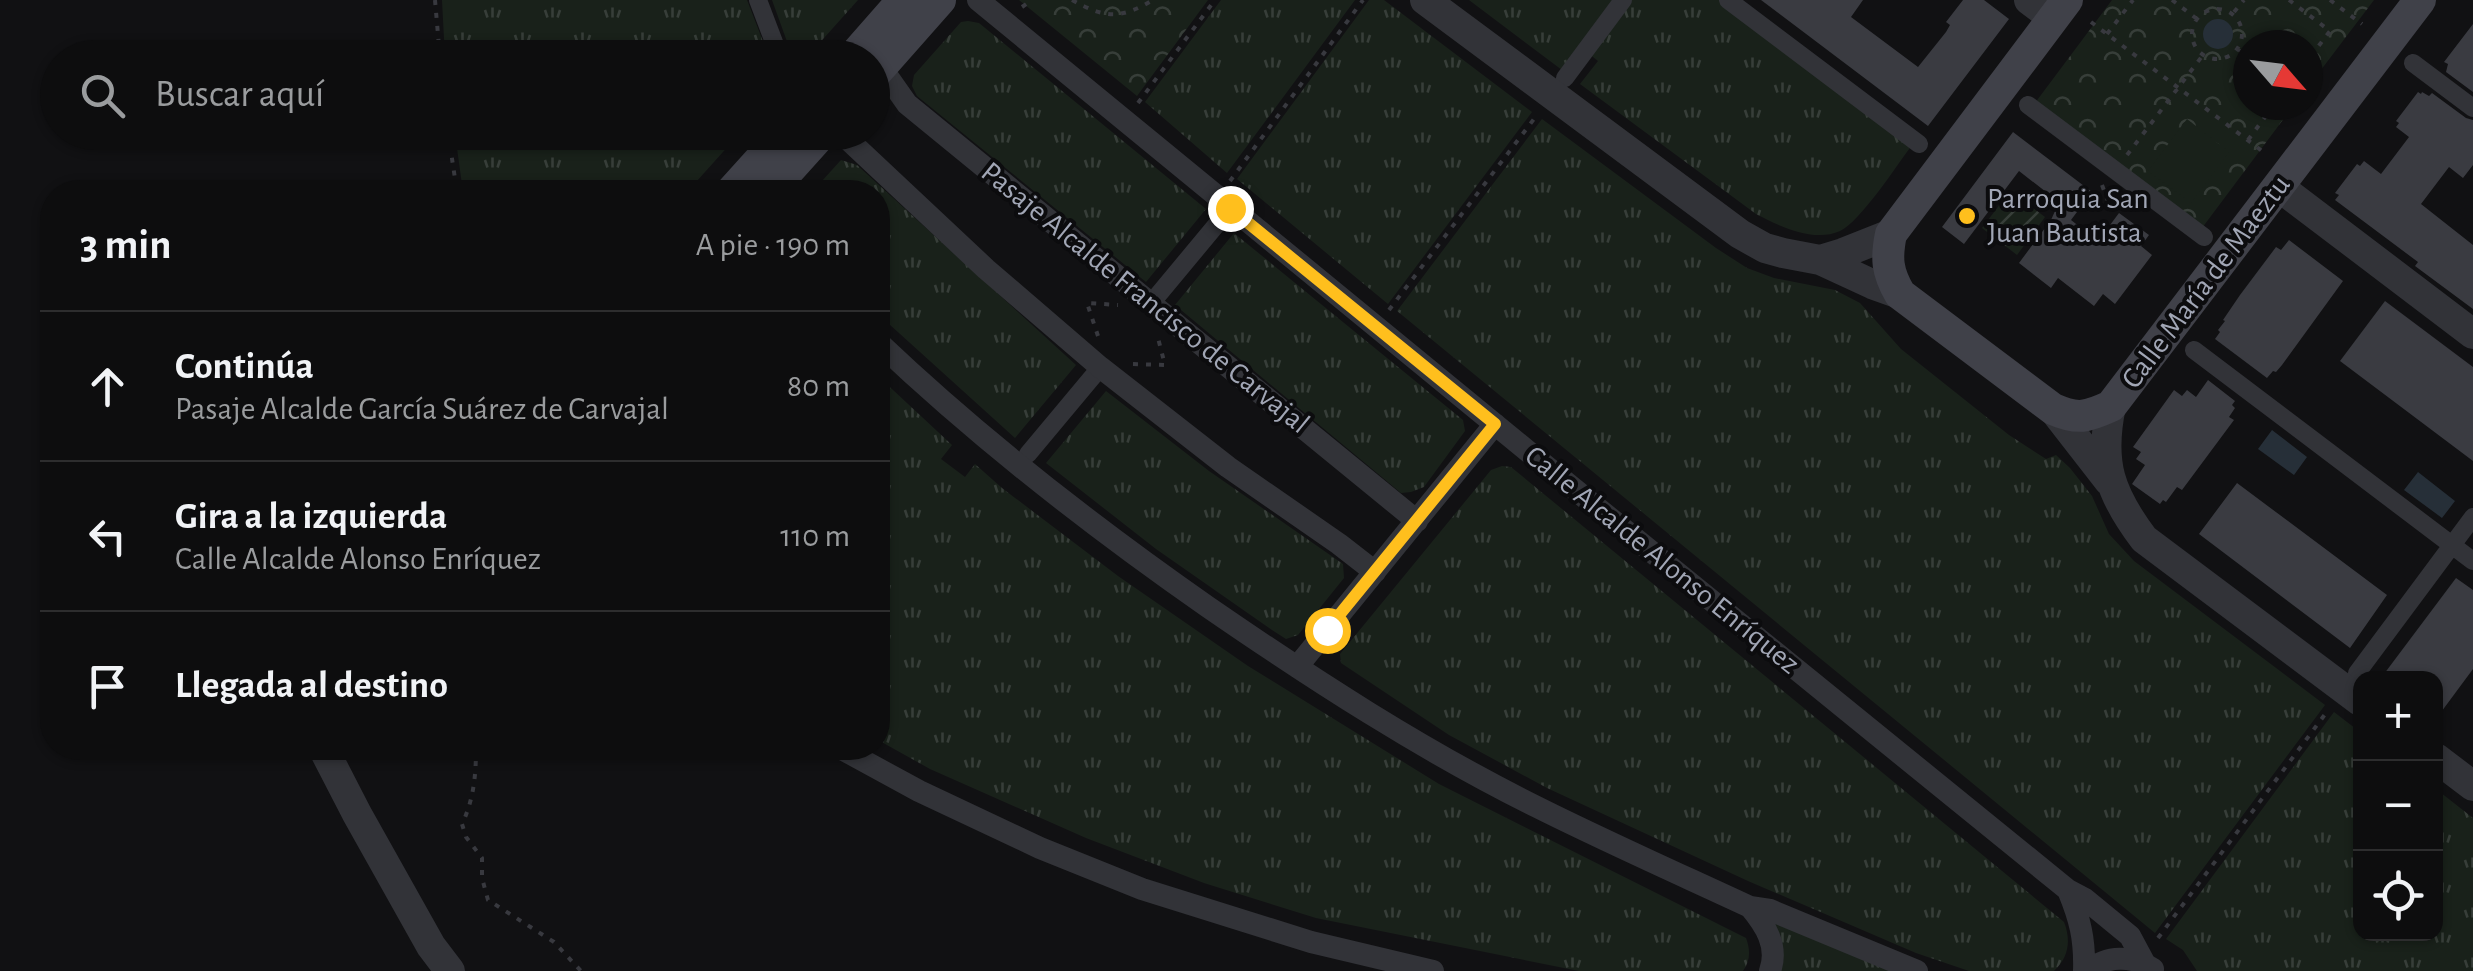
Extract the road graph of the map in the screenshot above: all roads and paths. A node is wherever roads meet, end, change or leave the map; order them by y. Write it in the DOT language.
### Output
graph roads {
  1 [pos="435,0"];
  2 [pos="758,0"];
  3 [pos="903,0"];
  4 [pos="940,0"];
  5 [pos="978,0"];
  6 [pos="1032,0"];
  7 [pos="1072,0"];
  8 [pos="1152,0"];
  9 [pos="1215,0"];
  10 [pos="1363,0"];
  11 [pos="1425,0"];
  12 [pos="1623,0"];
  13 [pos="1728,0"];
  14 [pos="2133,0"];
  15 [pos="2172,0"];
  16 [pos="2244,0"];
  17 [pos="2290,0"];
  18 [pos="2330,0"];
  19 [pos="2420,0"];
  20 [pos="1022,7"];
  21 [pos="2060,10"];
  22 [pos="2233,14"];
  23 [pos="2197,19"];
  24 [pos="2362,24"];
  25 [pos="2242,30"];
  26 [pos="2107,34"];
  27 [pos="438,40"];
  28 [pos="773,40"];
  29 [pos="882,40"];
  30 [pos="2323,40"];
  31 [pos="890,47"];
  32 [pos="2233,54"];
  33 [pos="2202,55"];
  34 [pos="2413,62"];
  35 [pos="1565,78"];
  36 [pos="890,88"];
  37 [pos="2178,88"];
  38 [pos="1138,103"];
  39 [pos="2028,104"];
  40 [pos="2473,108"];
  41 [pos="1539,112"];
  42 [pos="2263,120"];
  43 [pos="2248,140"];
  44 [pos="1919,144"];
  45 [pos="451,150"];
  46 [pos="769,150"];
  47 [pos="806,150"];
  48 [pos="859,150"];
  49 [pos="2266,154"];
  50 [pos="2116,170"];
  51 [pos="455,180"];
  52 [pos="742,180"];
  53 [pos="780,180"];
  54 [pos="1230,180"];
  55 [pos="2278,186"];
  56 [pos="2114,194"];
  57 [pos="2106,203"];
  58 [pos="1222,218"];
  59 [pos="1892,234"];
  60 [pos="2204,236"];
  61 [pos="1820,260"];
  62 [pos="1158,294"];
  63 [pos="1900,294"];
  64 [pos="1133,306"];
  65 [pos="1389,310"];
  66 [pos="2473,334"];
  67 [pos="1158,338"];
  68 [pos="1101,346"];
  69 [pos="2194,350"];
  70 [pos="890,353"];
  71 [pos="1122,363"];
  72 [pos="1094,374"];
  73 [pos="2112,406"];
  74 [pos="2053,409"];
  75 [pos="1495,424"];
  76 [pos="1028,454"];
  77 [pos="2111,483"];
  78 [pos="2473,517"];
  79 [pos="1416,520"];
  80 [pos="2452,545"];
  81 [pos="2473,561"];
  82 [pos="1375,572"];
  83 [pos="1297,667"];
  84 [pos="2350,693"];
  85 [pos="329,760"];
  86 [pos="476,760"];
  87 [pos="862,760"];
  88 [pos="2440,761"];
  89 [pos="2473,786"];
  90 [pos="2068,890"];
  91 [pos="1750,907"];
  92 [pos="2155,942"];
  93 [pos="2150,967"];
  94 [pos="450,971"];
  95 [pos="581,971"];
  96 [pos="1433,971"];
  97 [pos="1770,971"];
  98 [pos="1916,971"];
  99 [pos="2086,971"];
  1 -- 27 [label="path"];
  2 -- 28 [label="street"];
  3 -- 29 [label="main road"];
  4 -- 31 [label="main road"];
  5 -- 75 [label="street, Calle Alcalde Alonso Enríquez"];
  6 -- 20 [label="path"];
  7 -- 8 [label="path"];
  9 -- 38 [label="path"];
  10 -- 54 [label="path"];
  11 -- 61 [label="street"];
  12 -- 35 [label="street"];
  13 -- 44 [label="street"];
  14 -- 26 [label="path"];
  15 -- 23 [label="path"];
  16 -- 22 [label="path"];
  17 -- 30 [label="path"];
  18 -- 24 [label="path"];
  19 -- 55 [label="main road, Calle María de Maeztu"];
  21 -- 26 [label="path"];
  21 -- 59 [label="main road"];
  22 -- 23 [label="path"];
  22 -- 25 [label="path"];
  23 -- 33 [label="path"];
  26 -- 37 [label="path"];
  32 -- 33 [label="path"];
  33 -- 37 [label="path"];
  34 -- 40 [label="street"];
  36 -- 79 [label="street, Pasaje Alcalde Francisco de Carvajal"];
  37 -- 43 [label="path"];
  37 -- 50 [label="path"];
  39 -- 50 [label="street"];
  41 -- 65 [label="path"];
  42 -- 43 [label="path"];
  43 -- 49 [label="path"];
  45 -- 51 [label="path"];
  46 -- 52 [label="main road"];
  47 -- 53 [label="main road"];
  48 -- 82 [label="street"];
  50 -- 60 [label="street"];
  55 -- 66 [label="street"];
  55 -- 73 [label="main road, Calle María de Maeztu"];
  56 -- 57 [label="path"];
  58 -- 62 [label="street"];
  59 -- 61 [label="street"];
  59 -- 63 [label="main road"];
  61 -- 63 [label="street"];
  63 -- 74 [label="main road"];
  64 -- 68 [label="path"];
  67 -- 71 [label="path"];
  69 -- 80 [label="street"];
  70 -- 83 [label="street"];
  72 -- 76 [label="street"];
  73 -- 74 [label="main road, Calle María de Maeztu"];
  73 -- 77 [label="street"];
  74 -- 77 [label="street"];
  75 -- 79 [label="street"];
  75 -- 90 [label="street, Calle Alcalde Alonso Enríquez"];
  77 -- 84 [label="street"];
  78 -- 80 [label="street"];
  79 -- 82 [label="street"];
  80 -- 81 [label="street"];
  80 -- 84 [label="street"];
  82 -- 83 [label="street"];
  83 -- 91 [label="street"];
  84 -- 92 [label="path"];
  85 -- 94 [label="street"];
  86 -- 95 [label="path"];
  87 -- 96 [label="street"];
  88 -- 89 [label="street"];
  90 -- 93 [label="street, Calle Alcalde Alonso Enríquez"];
  90 -- 99 [label="street"];
  91 -- 97 [label="street"];
  91 -- 98 [label="street"];
  93 -- 99 [label="street"];
}
